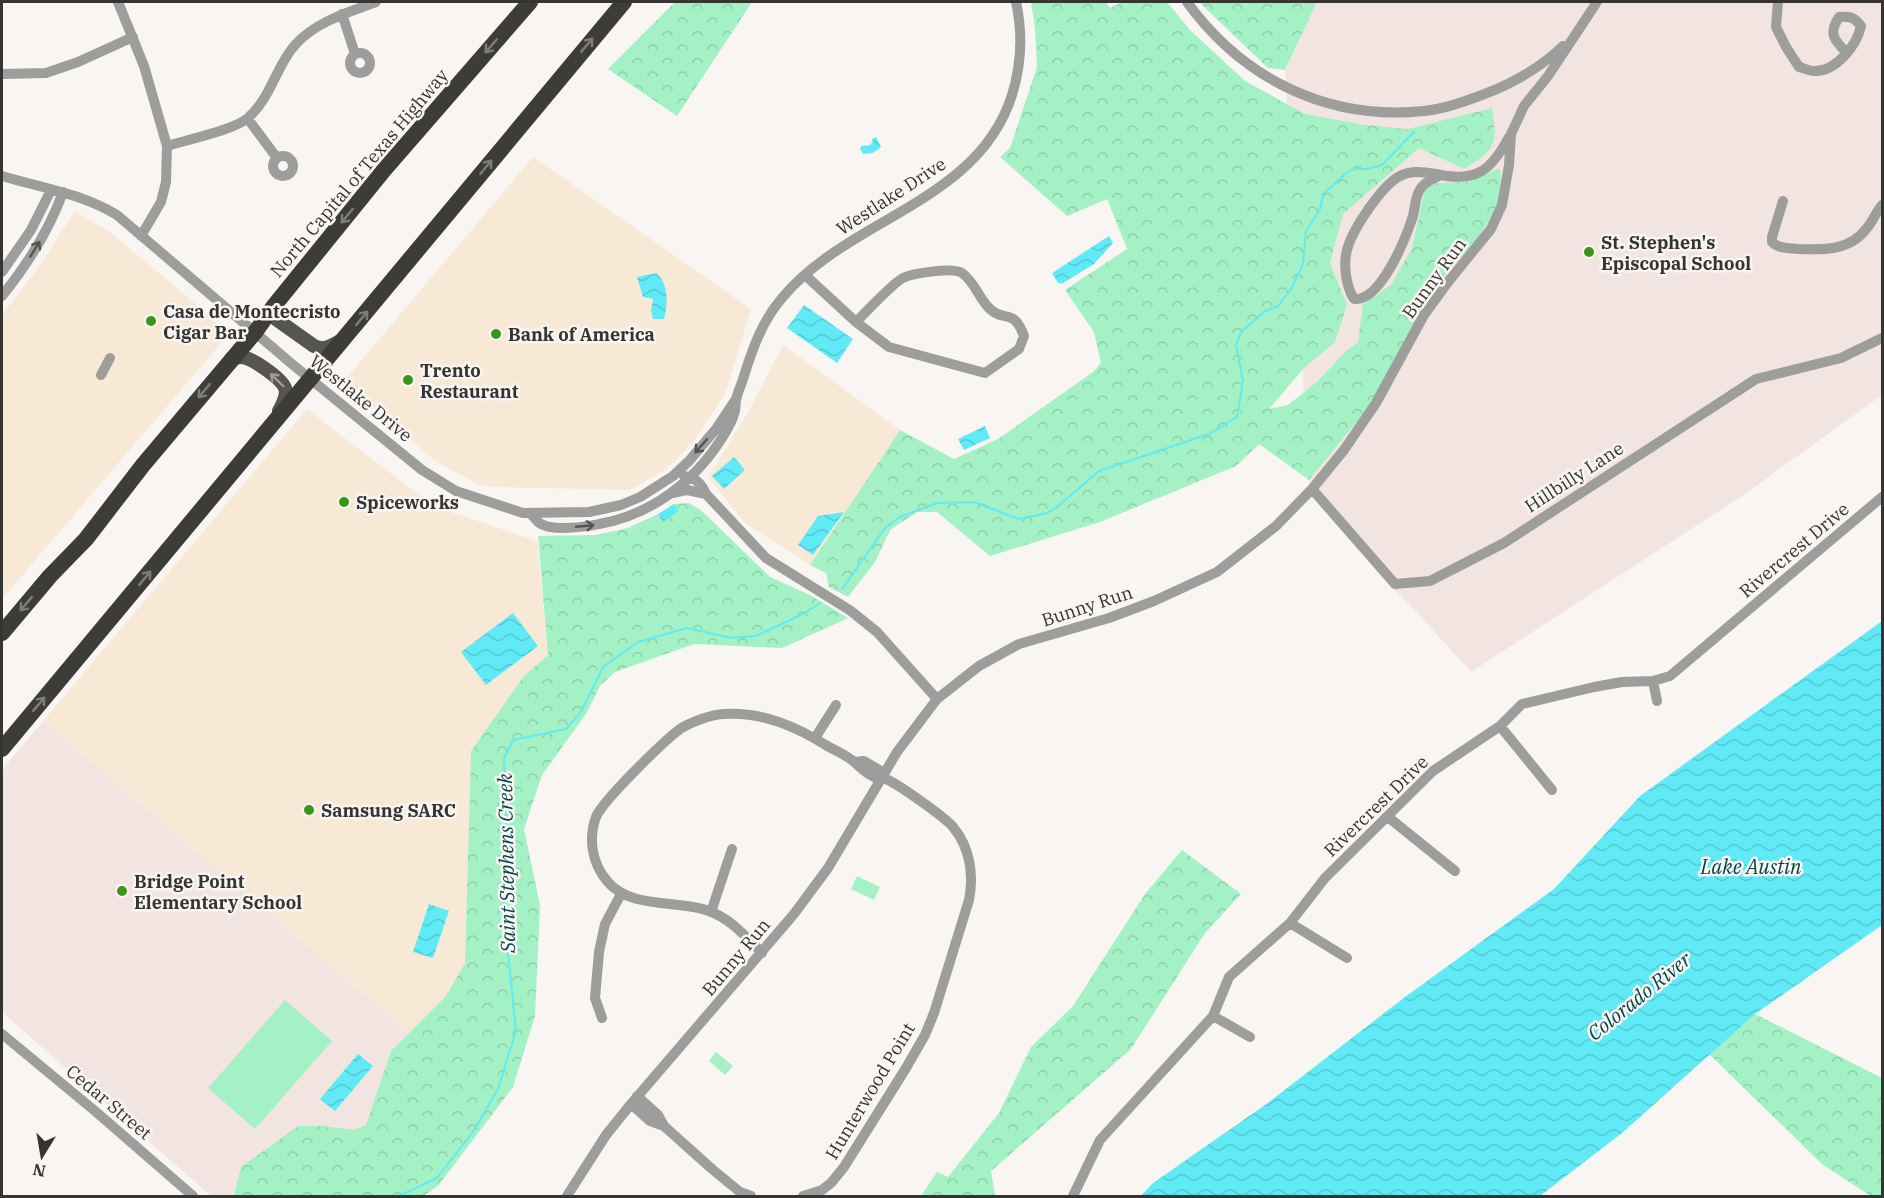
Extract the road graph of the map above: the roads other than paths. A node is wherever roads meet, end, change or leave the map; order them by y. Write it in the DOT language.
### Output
graph roads {
  1 [pos="118,2"];
  2 [pos="376,2"];
  3 [pos="530,2"];
  4 [pos="624,2"];
  5 [pos="1016,2"];
  6 [pos="1187,2"];
  7 [pos="1597,2"];
  8 [pos="1778,2"];
  9 [pos="342,14"];
  10 [pos="1576,33"];
  11 [pos="133,37"];
  12 [pos="1847,52"];
  13 [pos="355,54"];
  14 [pos="2,74"];
  15 [pos="248,119"];
  16 [pos="1511,134"];
  17 [pos="166,146"];
  18 [pos="277,158"];
  19 [pos="2,176"];
  20 [pos="1441,176"];
  21 [pos="51,190"];
  22 [pos="63,192"];
  23 [pos="1783,201"];
  24 [pos="1882,205"];
  25 [pos="141,236"];
  26 [pos="2,272"];
  27 [pos="805,274"];
  28 [pos="2,296"];
  29 [pos="273,307"];
  30 [pos="856,322"];
  31 [pos="256,331"];
  32 [pos="1882,338"];
  33 [pos="344,339"];
  34 [pos="110,358"];
  35 [pos="231,359"];
  36 [pos="101,375"];
  37 [pos="311,379"];
  38 [pos="736,399"];
  39 [pos="271,426"];
  40 [pos="673,476"];
  41 [pos="690,477"];
  42 [pos="1311,489"];
  43 [pos="670,494"];
  44 [pos="706,494"];
  45 [pos="1882,497"];
  46 [pos="531,514"];
  47 [pos="2,633"];
  48 [pos="1653,681"];
  49 [pos="937,699"];
  50 [pos="1657,701"];
  51 [pos="836,705"];
  52 [pos="1500,726"];
  53 [pos="815,738"];
  54 [pos="2,749"];
  55 [pos="883,778"];
  56 [pos="1552,790"];
  57 [pos="1388,817"];
  58 [pos="732,849"];
  59 [pos="1455,871"];
  60 [pos="621,894"];
  61 [pos="711,912"];
  62 [pos="1290,924"];
  63 [pos="762,952"];
  64 [pos="1347,958"];
  65 [pos="1213,1016"];
  66 [pos="602,1018"];
  67 [pos="2,1034"];
  68 [pos="1250,1037"];
  69 [pos="634,1100"];
  70 [pos="193,1197"];
  71 [pos="567,1197"];
  72 [pos="751,1197"];
  73 [pos="804,1197"];
  74 [pos="1073,1197"];
  1 -- 11 [label="street"];
  2 -- 9 [label="street"];
  3 -- 29 [label="highway, North Capital of Texas Highway, one-way"];
  33 -- 4 [label="highway, one-way"];
  5 -- 27 [label="street, Westlake Drive"];
  6 -- 10 [label="street"];
  7 -- 10 [label="street"];
  8 -- 12 [label="street"];
  9 -- 13 [label="street"];
  9 -- 15 [label="street"];
  10 -- 16 [label="street, Bunny Run"];
  11 -- 14 [label="street"];
  11 -- 17 [label="street"];
  15 -- 17 [label="street"];
  15 -- 18 [label="street"];
  16 -- 20 [label="street"];
  16 -- 42 [label="street, Bunny Run"];
  17 -- 25 [label="street"];
  19 -- 21 [label="street, Westlake Drive"];
  20 -- 20 [label="street"];
  21 -- 22 [label="street, Westlake Drive"];
  21 -- 26 [label="street"];
  22 -- 25 [label="street, Westlake Drive"];
  28 -- 22 [label="street, one-way"];
  23 -- 24 [label="street"];
  25 -- 31 [label="street, Westlake Drive"];
  27 -- 30 [label="street"];
  27 -- 38 [label="street, Westlake Drive"];
  29 -- 31 [label="highway, North Capital of Texas Highway"];
  29 -- 33 [label="main road"];
  30 -- 30 [label="street"];
  31 -- 35 [label="highway, North Capital of Texas Highway"];
  31 -- 37 [label="street, Westlake Drive"];
  32 -- 42 [label="street, Hillbilly Lane"];
  33 -- 37 [label="highway"];
  34 -- 36 [label="street"];
  39 -- 35 [label="main road, one-way"];
  35 -- 47 [label="highway, North Capital of Texas Highway, one-way"];
  37 -- 39 [label="highway"];
  37 -- 46 [label="street, Westlake Drive"];
  38 -- 40 [label="street, Westlake Drive, one-way"];
  38 -- 41 [label="street, Westlake Drive"];
  54 -- 39 [label="highway, one-way"];
  40 -- 41 [label="street"];
  40 -- 46 [label="street, Westlake Drive"];
  41 -- 43 [label="street, Westlake Drive"];
  41 -- 44 [label="street"];
  42 -- 49 [label="street, Bunny Run"];
  43 -- 44 [label="street"];
  46 -- 43 [label="street, Westlake Drive, one-way"];
  44 -- 49 [label="street"];
  45 -- 48 [label="street, Rivercrest Drive"];
  48 -- 50 [label="street"];
  48 -- 52 [label="street, Rivercrest Drive"];
  49 -- 55 [label="street, Bunny Run"];
  51 -- 53 [label="street"];
  52 -- 56 [label="street"];
  52 -- 57 [label="street, Rivercrest Drive"];
  53 -- 55 [label="street, Hunterwood Point"];
  53 -- 60 [label="street, Hunterwood Point"];
  55 -- 63 [label="street, Bunny Run"];
  55 -- 73 [label="street, Hunterwood Point"];
  57 -- 59 [label="street"];
  57 -- 62 [label="street, Rivercrest Drive"];
  58 -- 61 [label="street"];
  60 -- 61 [label="street"];
  60 -- 66 [label="street"];
  61 -- 63 [label="street"];
  62 -- 64 [label="street"];
  62 -- 65 [label="street, Rivercrest Drive"];
  63 -- 69 [label="street, Bunny Run"];
  65 -- 68 [label="street"];
  65 -- 74 [label="street, Rivercrest Drive"];
  67 -- 70 [label="street, Cedar Street"];
  69 -- 71 [label="street, Bunny Run"];
  69 -- 72 [label="street"];
}
